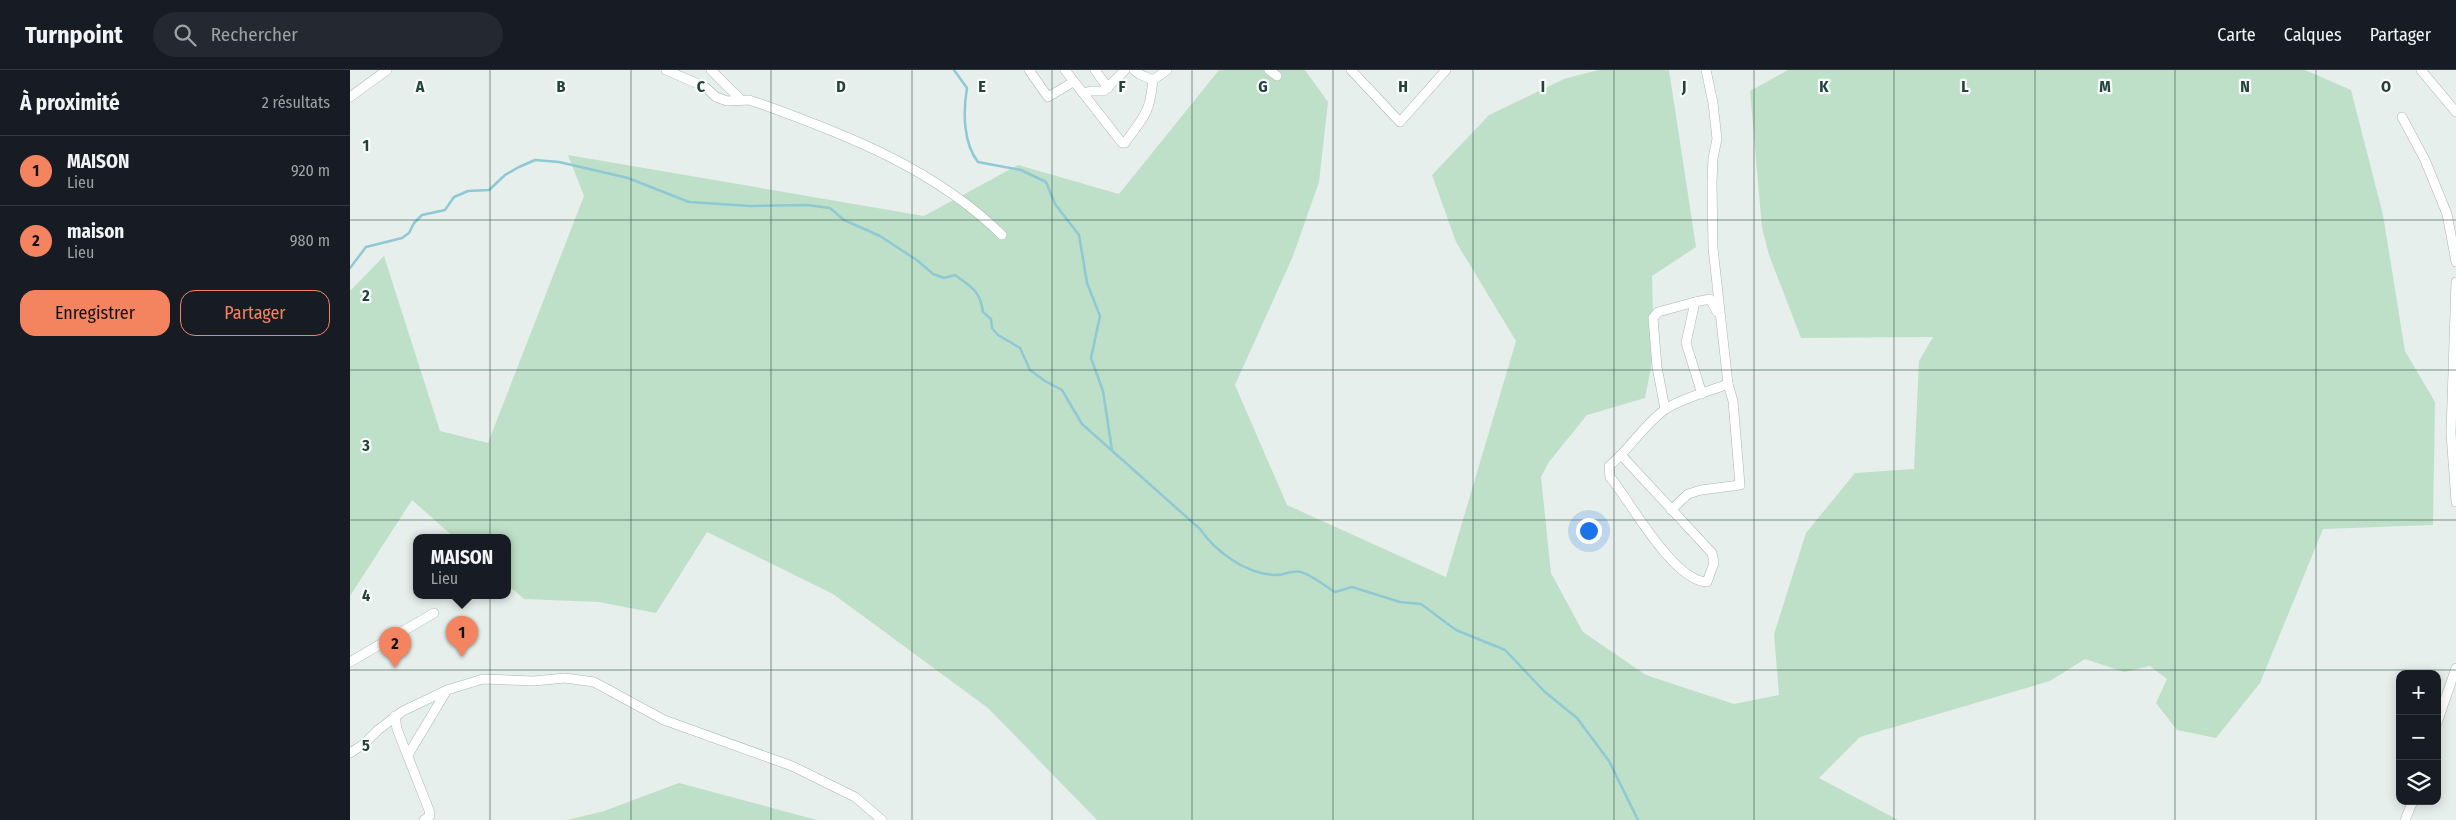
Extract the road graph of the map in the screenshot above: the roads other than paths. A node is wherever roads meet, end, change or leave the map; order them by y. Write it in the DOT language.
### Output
graph roads {
  1 [pos="386,70"];
  2 [pos="666,70"];
  3 [pos="711,70"];
  4 [pos="1029,70"];
  5 [pos="1064,70"];
  6 [pos="1095,70"];
  7 [pos="1125,70"];
  8 [pos="1134,70"];
  9 [pos="1167,70"];
  10 [pos="1269,70"];
  11 [pos="1351,70"];
  12 [pos="1446,70"];
  13 [pos="1706,70"];
  14 [pos="2421,70"];
  15 [pos="1277,76"];
  16 [pos="1153,80"];
  17 [pos="1073,82"];
  18 [pos="1108,88"];
  19 [pos="355,89"];
  20 [pos="1084,94"];
  21 [pos="350,97"];
  22 [pos="741,100"];
  23 [pos="2456,112"];
  24 [pos="2402,117"];
  25 [pos="1002,235"];
  26 [pos="2456,262"];
  27 [pos="2456,282"];
  28 [pos="1695,302"];
  29 [pos="1720,316"];
  30 [pos="1728,384"];
  31 [pos="1702,394"];
  32 [pos="1665,409"];
  33 [pos="1622,456"];
  34 [pos="2456,502"];
  35 [pos="1671,510"];
  36 [pos="434,613"];
  37 [pos="350,662"];
  38 [pos="2456,668"];
  39 [pos="447,690"];
  40 [pos="2440,715"];
  41 [pos="395,716"];
  42 [pos="350,753"];
  43 [pos="408,755"];
  44 [pos="2412,805"];
  45 [pos="424,820"];
  46 [pos="882,820"];
  47 [pos="2406,820"];
  1 -- 19 [label="street"];
  2 -- 22 [label="street"];
  3 -- 22 [label="street"];
  4 -- 17 [label="street"];
  5 -- 17 [label="street"];
  6 -- 18 [label="street"];
  7 -- 18 [label="street"];
  8 -- 16 [label="street"];
  9 -- 16 [label="street"];
  10 -- 15 [label="street"];
  11 -- 12 [label="street"];
  13 -- 29 [label="street"];
  14 -- 23 [label="street"];
  16 -- 20 [label="street"];
  17 -- 20 [label="street"];
  18 -- 20 [label="street"];
  19 -- 21 [label="street"];
  22 -- 25 [label="street"];
  24 -- 26 [label="street"];
  27 -- 34 [label="street"];
  28 -- 29 [label="street"];
  28 -- 31 [label="street"];
  28 -- 32 [label="street"];
  29 -- 30 [label="street"];
  30 -- 31 [label="street"];
  30 -- 35 [label="street"];
  31 -- 32 [label="street"];
  32 -- 33 [label="street"];
  33 -- 35 [label="street"];
  33 -- 35 [label="street"];
  36 -- 37 [label="street"];
  38 -- 40 [label="street"];
  39 -- 41 [label="street"];
  39 -- 43 [label="street"];
  39 -- 46 [label="street"];
  41 -- 42 [label="street"];
  41 -- 43 [label="street"];
  43 -- 45 [label="street"];
  44 -- 47 [label="street"];
}
